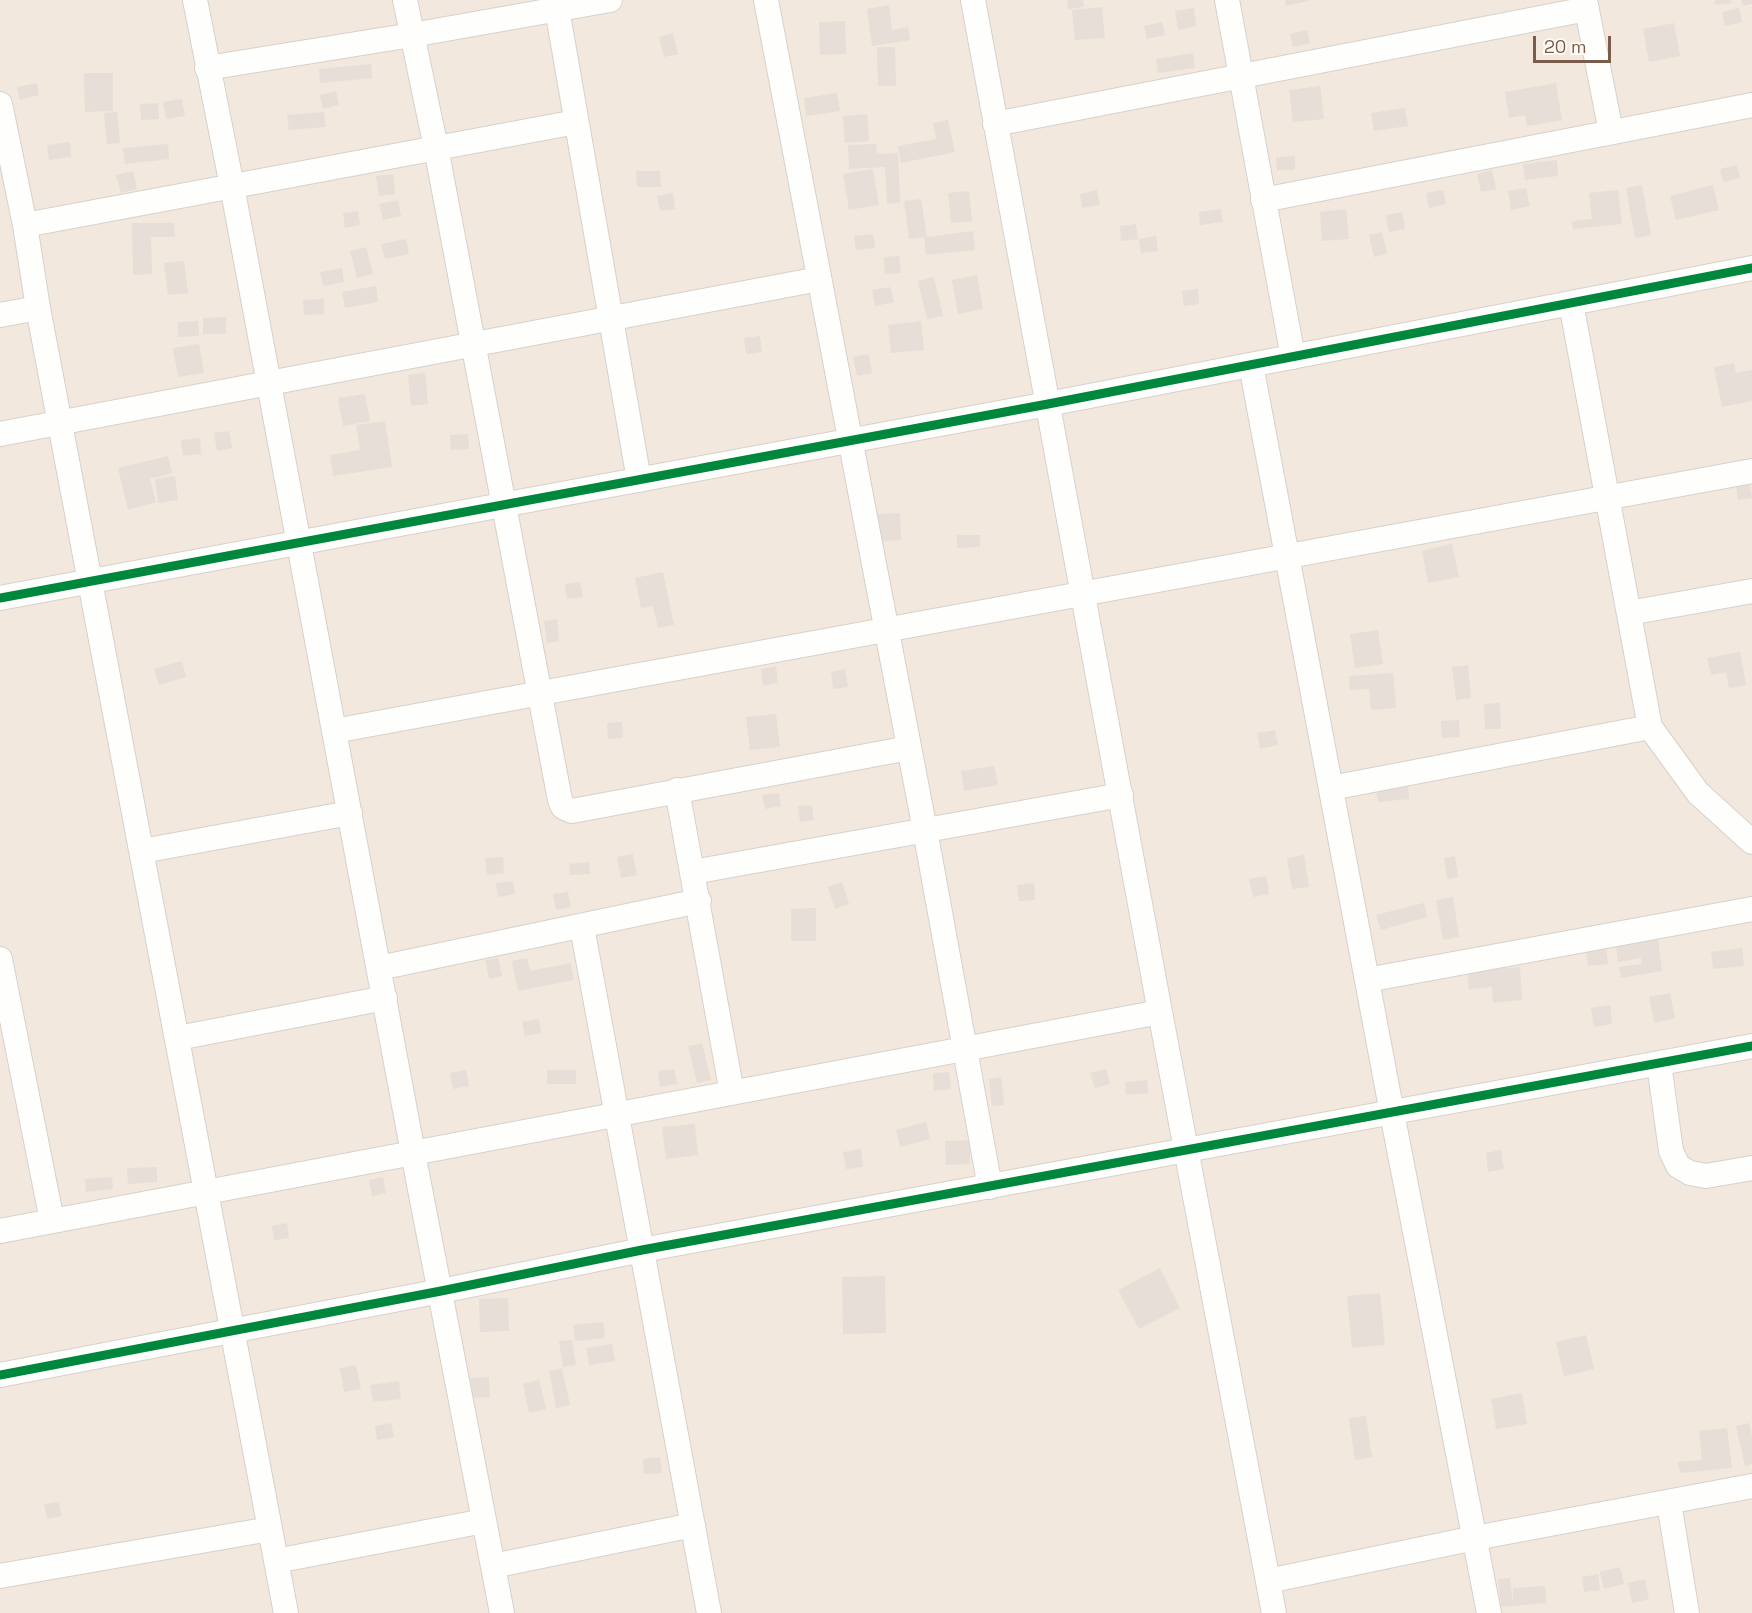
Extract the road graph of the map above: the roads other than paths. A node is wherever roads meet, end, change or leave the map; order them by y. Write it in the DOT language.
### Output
graph roads {
  1 [pos="195,0"];
  2 [pos="405,0"];
  3 [pos="610,0"];
  4 [pos="766,0"];
  5 [pos="973,0"];
  6 [pos="1227,0"];
  7 [pos="1586,5"];
  8 [pos="557,9"];
  9 [pos="412,35"];
  10 [pos="207,68"];
  11 [pos="1240,77"];
  12 [pos="1752,105"];
  13 [pos="1,116"];
  14 [pos="576,122"];
  15 [pos="995,124"];
  16 [pos="1611,132"];
  17 [pos="436,148"];
  18 [pos="232,186"];
  19 [pos="1263,200"];
  20 [pos="25,225"];
  21 [pos="1752,268"];
  22 [pos="819,279"];
  23 [pos="1571,303"];
  24 [pos="38,308"];
  25 [pos="0,315"];
  26 [pos="610,318"];
  27 [pos="472,344"];
  28 [pos="1293,357"];
  29 [pos="1251,365"];
  30 [pos="268,383"];
  31 [pos="1048,404"];
  32 [pos="60,423"];
  33 [pos="0,434"];
  34 [pos="850,441"];
  35 [pos="1752,471"];
  36 [pos="639,480"];
  37 [pos="1607,497"];
  38 [pos="505,505"];
  39 [pos="298,543"];
  40 [pos="1287,556"];
  41 [pos="91,581"];
  42 [pos="1752,591"];
  43 [pos="1083,594"];
  44 [pos="0,598"];
  45 [pos="1629,613"];
  46 [pos="886,630"];
  47 [pos="539,693"];
  48 [pos="1650,727"];
  49 [pos="334,731"];
  50 [pos="909,748"];
  51 [pos="1331,788"];
  52 [pos="677,790"];
  53 [pos="1121,795"];
  54 [pos="350,813"];
  55 [pos="925,830"];
  56 [pos="1752,842"];
  57 [pos="142,851"];
  58 [pos="693,872"];
  59 [pos="699,901"];
  60 [pos="1752,909"];
  61 [pos="582,927"];
  62 [pos="0,959"];
  63 [pos="379,968"];
  64 [pos="1367,980"];
  65 [pos="385,998"];
  66 [pos="1160,1012"];
  67 [pos="178,1038"];
  68 [pos="1752,1046"];
  69 [pos="965,1049"];
  70 [pos="1659,1064"];
  71 [pos="732,1093"];
  72 [pos="1392,1113"];
  73 [pos="617,1115"];
  74 [pos="1188,1151"];
  75 [pos="413,1153"];
  76 [pos="1752,1168"];
  77 [pos="990,1186"];
  78 [pos="205,1193"];
  79 [pos="52,1221"];
  80 [pos="0,1231"];
  81 [pos="642,1250"];
  82 [pos="441,1291"];
  83 [pos="233,1331"];
  84 [pos="0,1375"];
  85 [pos="1752,1486"];
  86 [pos="1669,1503"];
  87 [pos="484,1521"];
  88 [pos="693,1525"];
  89 [pos="270,1529"];
  90 [pos="1475,1538"];
  91 [pos="276,1561"];
  92 [pos="493,1566"];
  93 [pos="0,1576"];
  94 [pos="1268,1581"];
  95 [pos="286,1613"];
  96 [pos="502,1613"];
  97 [pos="709,1613"];
  98 [pos="1274,1613"];
  99 [pos="1489,1613"];
  100 [pos="1687,1613"];
  1 -- 10 [label="street"];
  2 -- 9 [label="street"];
  3 -- 8 [label="street"];
  4 -- 22 [label="street"];
  5 -- 15 [label="street"];
  6 -- 11 [label="street"];
  7 -- 11 [label="street"];
  7 -- 16 [label="street"];
  8 -- 9 [label="street"];
  8 -- 14 [label="street"];
  9 -- 10 [label="street"];
  9 -- 17 [label="street"];
  10 -- 18 [label="street"];
  11 -- 15 [label="street"];
  11 -- 19 [label="street"];
  12 -- 16 [label="street"];
  13 -- 20 [label="street"];
  14 -- 17 [label="street"];
  14 -- 26 [label="street"];
  15 -- 31 [label="street"];
  16 -- 19 [label="street"];
  17 -- 18 [label="street"];
  17 -- 27 [label="street"];
  18 -- 20 [label="street"];
  18 -- 30 [label="street"];
  19 -- 28 [label="street"];
  20 -- 24 [label="street"];
  21 -- 23 [label="street"];
  22 -- 26 [label="street"];
  22 -- 34 [label="street"];
  23 -- 28 [label="street"];
  23 -- 37 [label="street"];
  24 -- 25 [label="street"];
  24 -- 32 [label="street"];
  26 -- 27 [label="street"];
  26 -- 36 [label="street"];
  27 -- 30 [label="street"];
  27 -- 38 [label="street"];
  28 -- 29 [label="street"];
  29 -- 31 [label="street"];
  29 -- 40 [label="street"];
  30 -- 32 [label="street"];
  30 -- 39 [label="street"];
  31 -- 34 [label="street"];
  31 -- 43 [label="street"];
  32 -- 33 [label="street"];
  32 -- 41 [label="street"];
  34 -- 36 [label="street"];
  34 -- 46 [label="street"];
  35 -- 37 [label="street"];
  36 -- 38 [label="street"];
  37 -- 40 [label="street"];
  37 -- 45 [label="street"];
  38 -- 39 [label="street"];
  38 -- 47 [label="street"];
  39 -- 41 [label="street"];
  39 -- 49 [label="street"];
  40 -- 43 [label="street"];
  40 -- 51 [label="street"];
  41 -- 44 [label="street"];
  41 -- 57 [label="street"];
  42 -- 45 [label="street"];
  43 -- 46 [label="street"];
  43 -- 53 [label="street"];
  45 -- 48 [label="street"];
  46 -- 47 [label="street"];
  46 -- 50 [label="street"];
  47 -- 49 [label="street"];
  47 -- 52 [label="street"];
  48 -- 51 [label="street"];
  48 -- 56 [label="street"];
  49 -- 54 [label="street"];
  50 -- 52 [label="street"];
  50 -- 55 [label="street"];
  51 -- 64 [label="street"];
  52 -- 58 [label="street"];
  53 -- 55 [label="street"];
  53 -- 66 [label="street"];
  54 -- 57 [label="street"];
  54 -- 63 [label="street"];
  55 -- 58 [label="street"];
  55 -- 69 [label="street"];
  57 -- 67 [label="street"];
  58 -- 59 [label="street"];
  59 -- 61 [label="street"];
  59 -- 71 [label="street"];
  60 -- 64 [label="street"];
  61 -- 63 [label="street"];
  61 -- 73 [label="street"];
  62 -- 79 [label="street"];
  63 -- 65 [label="street"];
  64 -- 72 [label="street"];
  65 -- 67 [label="street"];
  65 -- 75 [label="street"];
  66 -- 69 [label="street"];
  66 -- 74 [label="street"];
  67 -- 78 [label="street"];
  68 -- 70 [label="street"];
  69 -- 71 [label="street"];
  69 -- 77 [label="street"];
  70 -- 72 [label="street"];
  70 -- 76 [label="street"];
  71 -- 73 [label="street"];
  72 -- 74 [label="street"];
  72 -- 90 [label="street"];
  73 -- 75 [label="street"];
  73 -- 81 [label="street"];
  74 -- 77 [label="street"];
  74 -- 94 [label="street"];
  75 -- 78 [label="street"];
  75 -- 82 [label="street"];
  77 -- 81 [label="street"];
  78 -- 79 [label="street"];
  78 -- 83 [label="street"];
  79 -- 80 [label="street"];
  81 -- 82 [label="street"];
  81 -- 88 [label="street"];
  82 -- 83 [label="street"];
  82 -- 87 [label="street"];
  83 -- 84 [label="street"];
  83 -- 89 [label="street"];
  85 -- 86 [label="street"];
  86 -- 90 [label="street"];
  86 -- 100 [label="street"];
  87 -- 91 [label="street"];
  87 -- 92 [label="street"];
  88 -- 92 [label="street"];
  88 -- 97 [label="street"];
  89 -- 91 [label="street"];
  89 -- 93 [label="street"];
  90 -- 94 [label="street"];
  90 -- 99 [label="street"];
  91 -- 95 [label="street"];
  92 -- 96 [label="street"];
  94 -- 98 [label="street"];
}
